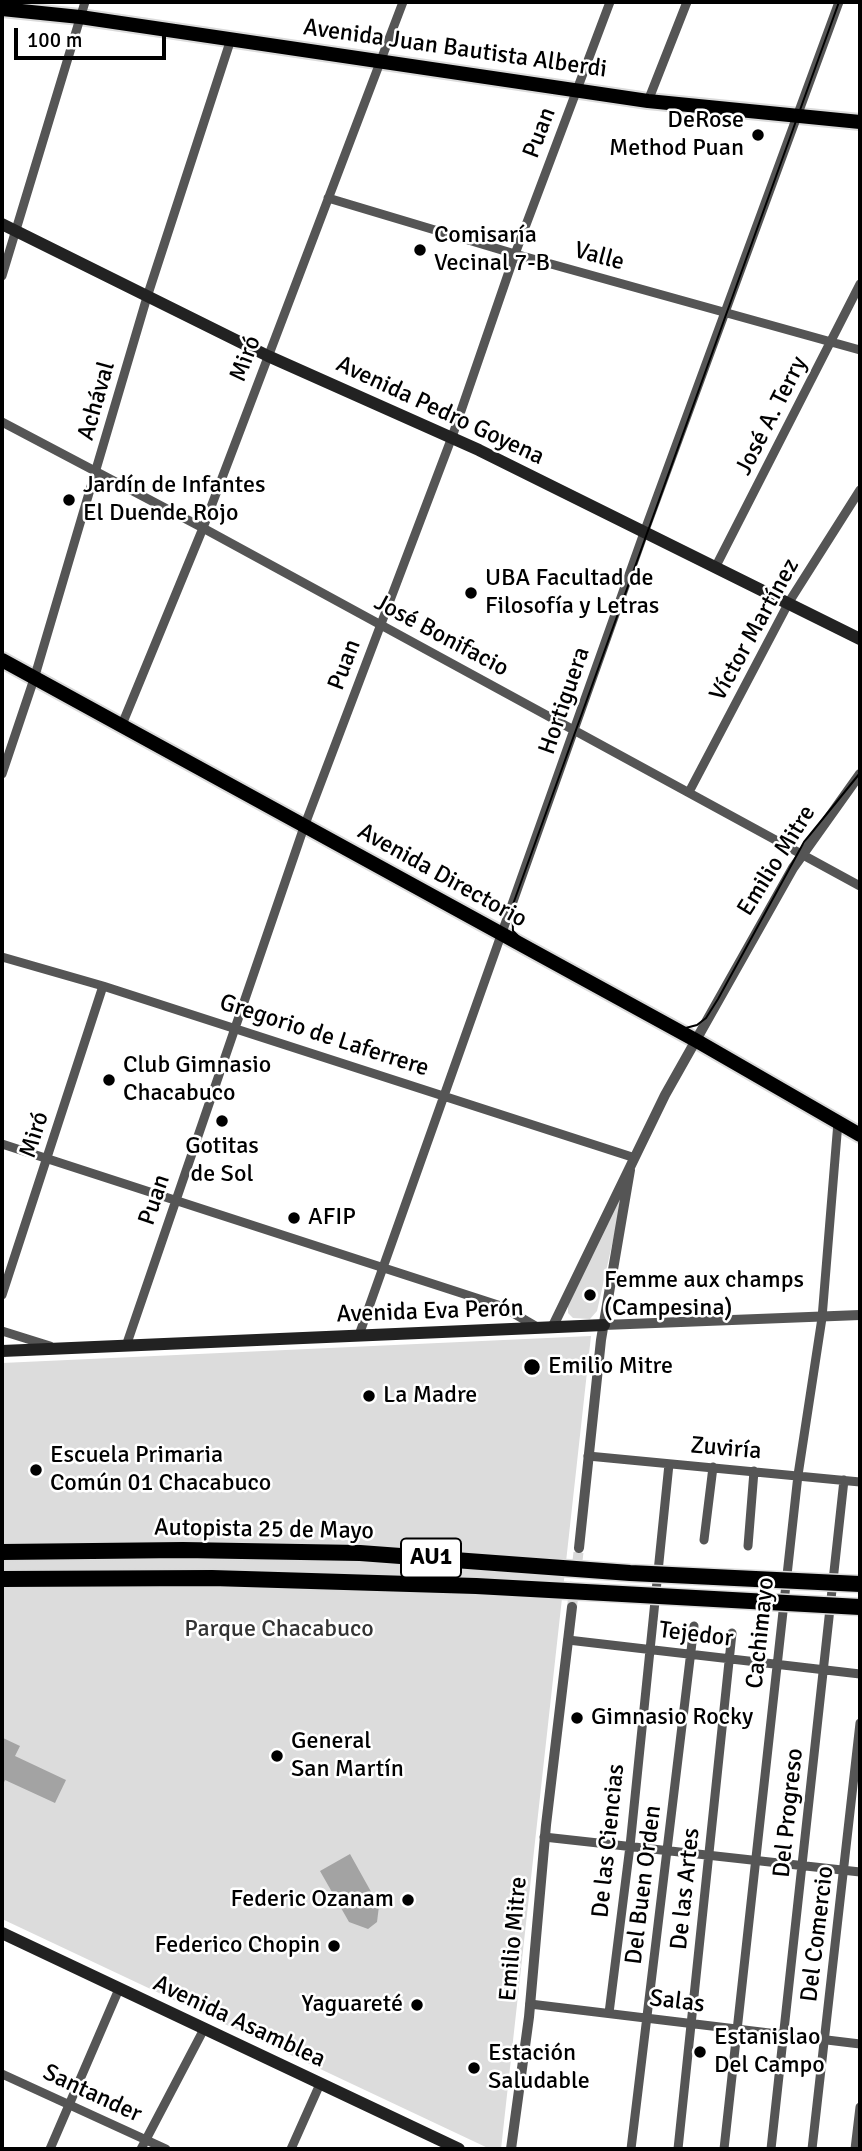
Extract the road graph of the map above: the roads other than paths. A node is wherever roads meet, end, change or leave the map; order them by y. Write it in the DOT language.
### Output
graph roads {
  1 [pos="85,2"];
  2 [pos="403,2"];
  3 [pos="610,2"];
  4 [pos="687,2"];
  5 [pos="839,2"];
  6 [pos="2,9"];
  7 [pos="80,17"];
  8 [pos="230,39"];
  9 [pos="379,61"];
  10 [pos="577,90"];
  11 [pos="648,101"];
  12 [pos="797,118"];
  13 [pos="860,122"];
  14 [pos="328,198"];
  15 [pos="2,224"];
  16 [pos="17,232"];
  17 [pos="515,254"];
  18 [pos="2,276"];
  19 [pos="860,284"];
  20 [pos="147,297"];
  21 [pos="726,313"];
  22 [pos="831,342"];
  23 [pos="860,350"];
  24 [pos="268,356"];
  25 [pos="2,422"];
  26 [pos="452,438"];
  27 [pos="96,472"];
  28 [pos="860,490"];
  29 [pos="203,528"];
  30 [pos="645,530"];
  31 [pos="716,566"];
  32 [pos="789,602"];
  33 [pos="381,626"];
  34 [pos="860,639"];
  35 [pos="2,660"];
  36 [pos="34,679"];
  37 [pos="121,727"];
  38 [pos="576,730"];
  39 [pos="3,769"];
  40 [pos="860,774"];
  41 [pos="689,792"];
  42 [pos="304,827"];
  43 [pos="802,855"];
  44 [pos="860,887"];
  45 [pos="502,934"];
  46 [pos="2,957"];
  47 [pos="103,986"];
  48 [pos="236,1029"];
  49 [pos="697,1041"];
  50 [pos="444,1095"];
  51 [pos="838,1122"];
  52 [pos="860,1135"];
  53 [pos="2,1144"];
  54 [pos="632,1157"];
  55 [pos="48,1158"];
  56 [pos="176,1199"];
  57 [pos="383,1268"];
  58 [pos="2,1295"];
  59 [pos="860,1315"];
  60 [pos="822,1318"];
  61 [pos="604,1325"];
  62 [pos="545,1328"];
  63 [pos="2,1331"];
  64 [pos="359,1335"];
  65 [pos="125,1346"];
  66 [pos="59,1349"];
  67 [pos="2,1351"];
  68 [pos="589,1456"];
  69 [pos="669,1464"];
  70 [pos="713,1467"];
  71 [pos="754,1471"];
  72 [pos="798,1475"];
  73 [pos="844,1480"];
  74 [pos="860,1482"];
  75 [pos="705,1540"];
  76 [pos="748,1546"];
  77 [pos="579,1548"];
  78 [pos="2,1552"];
  79 [pos="2,1579"];
  80 [pos="860,1584"];
  81 [pos="572,1607"];
  82 [pos="860,1607"];
  83 [pos="694,1626"];
  84 [pos="732,1633"];
  85 [pos="568,1640"];
  86 [pos="648,1649"];
  87 [pos="691,1654"];
  88 [pos="729,1659"];
  89 [pos="777,1664"];
  90 [pos="824,1670"];
  91 [pos="860,1674"];
  92 [pos="860,1723"];
  93 [pos="544,1837"];
  94 [pos="629,1846"];
  95 [pos="668,1851"];
  96 [pos="709,1855"];
  97 [pos="756,1861"];
  98 [pos="803,1866"];
  99 [pos="845,1871"];
  100 [pos="860,1872"];
  101 [pos="2,1933"];
  102 [pos="119,1989"];
  103 [pos="530,2004"];
  104 [pos="609,2013"];
  105 [pos="647,2018"];
  106 [pos="691,2023"];
  107 [pos="204,2029"];
  108 [pos="736,2029"];
  109 [pos="782,2035"];
  110 [pos="824,2040"];
  111 [pos="860,2044"];
  112 [pos="2,2074"];
  113 [pos="320,2084"];
  114 [pos="68,2105"];
  115 [pos="860,2107"];
  116 [pos="146,2140"];
  117 [pos="50,2149"];
  118 [pos="141,2149"];
  119 [pos="166,2149"];
  120 [pos="291,2149"];
  121 [pos="459,2149"];
  122 [pos="511,2149"];
  123 [pos="631,2149"];
  124 [pos="678,2149"];
  125 [pos="724,2149"];
  126 [pos="771,2149"];
  127 [pos="812,2149"];
  128 [pos="855,2149"];
  1 -- 7 [label="street"];
  2 -- 9 [label="street, Miró"];
  3 -- 10 [label="street, Puan"];
  4 -- 11 [label="street"];
  5 -- 12 [label="street, Hortiguera"];
  6 -- 7 [label="main road, Avenida Juan Bautista Alberdi"];
  7 -- 8 [label="main road, Avenida Juan Bautista Alberdi"];
  7 -- 16 [label="street"];
  8 -- 9 [label="main road, Avenida Juan Bautista Alberdi"];
  8 -- 20 [label="street, Achával"];
  9 -- 10 [label="main road, Avenida Juan Bautista Alberdi"];
  9 -- 14 [label="street, Miró"];
  10 -- 11 [label="main road, Avenida Juan Bautista Alberdi"];
  10 -- 17 [label="street, Puan"];
  11 -- 12 [label="main road, Avenida Juan Bautista Alberdi"];
  12 -- 13 [label="main road, Avenida Juan Bautista Alberdi"];
  12 -- 21 [label="street, Hortiguera"];
  14 -- 17 [label="street, Valle"];
  14 -- 24 [label="street, Miró"];
  15 -- 16 [label="main road, Avenida Pedro Goyena"];
  16 -- 18 [label="street"];
  16 -- 20 [label="main road, Avenida Pedro Goyena"];
  17 -- 21 [label="street, Valle"];
  17 -- 26 [label="street, Puan"];
  19 -- 22 [label="street, José A. Terry"];
  20 -- 24 [label="main road, Avenida Pedro Goyena"];
  20 -- 27 [label="street, Achával"];
  21 -- 22 [label="street, Valle"];
  21 -- 30 [label="street, Hortiguera"];
  22 -- 23 [label="street, Valle"];
  22 -- 31 [label="street, José A. Terry"];
  24 -- 26 [label="main road, Avenida Pedro Goyena"];
  24 -- 29 [label="street, Miró"];
  25 -- 27 [label="street, José Bonifacio"];
  26 -- 30 [label="main road, Avenida Pedro Goyena"];
  26 -- 33 [label="street, Puan"];
  27 -- 29 [label="street, José Bonifacio"];
  27 -- 36 [label="street, Achával"];
  28 -- 32 [label="street, Víctor Martínez"];
  29 -- 33 [label="street, José Bonifacio"];
  29 -- 37 [label="street, Miró"];
  30 -- 31 [label="main road, Avenida Pedro Goyena"];
  30 -- 38 [label="street, Hortiguera"];
  31 -- 32 [label="main road, Avenida Pedro Goyena"];
  32 -- 34 [label="main road, Avenida Pedro Goyena"];
  32 -- 41 [label="street, Víctor Martínez"];
  33 -- 38 [label="street, José Bonifacio"];
  33 -- 42 [label="street, Puan"];
  35 -- 36 [label="main road, Avenida Directorio"];
  36 -- 37 [label="main road, Avenida Directorio"];
  36 -- 39 [label="street, Achával"];
  37 -- 42 [label="main road, Avenida Directorio"];
  38 -- 41 [label="street, José Bonifacio"];
  38 -- 45 [label="street, Hortiguera"];
  40 -- 43 [label="street, Emilio Mitre"];
  41 -- 43 [label="street, José Bonifacio"];
  42 -- 45 [label="main road, Avenida Directorio"];
  42 -- 48 [label="street, Puan"];
  43 -- 44 [label="street, José Bonifacio"];
  43 -- 49 [label="street, Emilio Mitre"];
  45 -- 49 [label="main road, Avenida Directorio"];
  45 -- 50 [label="street, Hortiguera"];
  46 -- 47 [label="street, Gregorio de Laferrere"];
  47 -- 48 [label="street, Gregorio de Laferrere"];
  47 -- 55 [label="street, Miró"];
  48 -- 50 [label="street, Gregorio de Laferrere"];
  48 -- 56 [label="street, Puan"];
  49 -- 51 [label="main road, Avenida Directorio"];
  49 -- 54 [label="street, Emilio Mitre"];
  50 -- 54 [label="street, Gregorio de Laferrere"];
  50 -- 57 [label="street, Hortiguera"];
  51 -- 52 [label="main road, Avenida Directorio"];
  51 -- 60 [label="street, Cachimayo"];
  53 -- 55 [label="street"];
  54 -- 61 [label="street, Emilio Mitre"];
  54 -- 62 [label="street, Emilio Mitre"];
  55 -- 56 [label="street"];
  55 -- 58 [label="street, Miró"];
  56 -- 57 [label="street"];
  56 -- 65 [label="street, Puan"];
  57 -- 62 [label="street"];
  57 -- 64 [label="street, Hortiguera"];
  59 -- 60 [label="street, Avenida Eva Perón"];
  60 -- 61 [label="street, Avenida Eva Perón"];
  60 -- 72 [label="street, Cachimayo"];
  61 -- 62 [label="main road, Avenida Eva Perón"];
  61 -- 68 [label="street, Emilio Mitre"];
  62 -- 64 [label="main road, Avenida Eva Perón"];
  63 -- 66 [label="street"];
  64 -- 65 [label="main road, Avenida Eva Perón"];
  65 -- 66 [label="main road, Avenida Eva Perón"];
  66 -- 67 [label="main road, Avenida Eva Perón"];
  68 -- 69 [label="street, Zuviría"];
  68 -- 77 [label="street, Emilio Mitre"];
  69 -- 70 [label="street, Zuviría"];
  69 -- 86 [label="street, De las Ciencias"];
  70 -- 71 [label="street, Zuviría"];
  70 -- 75 [label="street"];
  71 -- 72 [label="street, Zuviría"];
  71 -- 76 [label="street"];
  72 -- 73 [label="street, Zuviría"];
  72 -- 89 [label="street, Cachimayo"];
  73 -- 74 [label="street, Zuviría"];
  73 -- 90 [label="street, Del Progreso"];
  78 -- 80 [label="highway, Autopista 25 de Mayo / AU1, bridge"];
  79 -- 82 [label="highway, Autopista 25 de Mayo / AU1, bridge"];
  81 -- 85 [label="street, Emilio Mitre"];
  83 -- 87 [label="street, Del Buen Orden"];
  84 -- 88 [label="street, De las Artes"];
  85 -- 86 [label="street, Tejedor"];
  85 -- 93 [label="street, Emilio Mitre"];
  86 -- 87 [label="street, Tejedor"];
  86 -- 94 [label="street, De las Ciencias"];
  87 -- 88 [label="street, Tejedor"];
  87 -- 95 [label="street, Del Buen Orden"];
  88 -- 89 [label="street, Tejedor"];
  88 -- 96 [label="street, De las Artes"];
  89 -- 90 [label="street, Tejedor"];
  89 -- 97 [label="street, Cachimayo"];
  90 -- 91 [label="street, Tejedor"];
  90 -- 98 [label="street, Del Progreso"];
  92 -- 99 [label="street, Del Comercio"];
  93 -- 94 [label="street"];
  93 -- 103 [label="street, Emilio Mitre"];
  94 -- 95 [label="street"];
  94 -- 104 [label="street, De las Ciencias"];
  95 -- 96 [label="street"];
  95 -- 105 [label="street, Del Buen Orden"];
  96 -- 97 [label="street"];
  96 -- 106 [label="street, De las Artes"];
  97 -- 98 [label="street"];
  97 -- 108 [label="street, Cachimayo"];
  98 -- 99 [label="street"];
  98 -- 109 [label="street, Del Progreso"];
  99 -- 100 [label="street"];
  99 -- 110 [label="street, Del Comercio"];
  101 -- 102 [label="main road, Avenida Asamblea"];
  102 -- 107 [label="main road, Avenida Asamblea"];
  102 -- 114 [label="street"];
  103 -- 104 [label="street, Salas"];
  103 -- 122 [label="street, Emilio Mitre"];
  104 -- 105 [label="street, Salas"];
  105 -- 106 [label="street, Salas"];
  105 -- 123 [label="street, Del Buen Orden"];
  106 -- 108 [label="street, Salas"];
  106 -- 124 [label="street, De las Artes"];
  107 -- 113 [label="main road, Avenida Asamblea"];
  107 -- 116 [label="street"];
  108 -- 109 [label="street, Salas"];
  108 -- 125 [label="street, Cachimayo"];
  109 -- 110 [label="street, Salas"];
  109 -- 126 [label="street, Del Progreso"];
  110 -- 111 [label="street, Salas"];
  110 -- 127 [label="street, Del Comercio"];
  112 -- 114 [label="street, Santander"];
  113 -- 120 [label="street"];
  113 -- 121 [label="main road, Avenida Asamblea"];
  114 -- 116 [label="street, Santander"];
  114 -- 117 [label="street"];
  115 -- 128 [label="street"];
  116 -- 118 [label="street"];
  116 -- 119 [label="street, Santander"];
}
